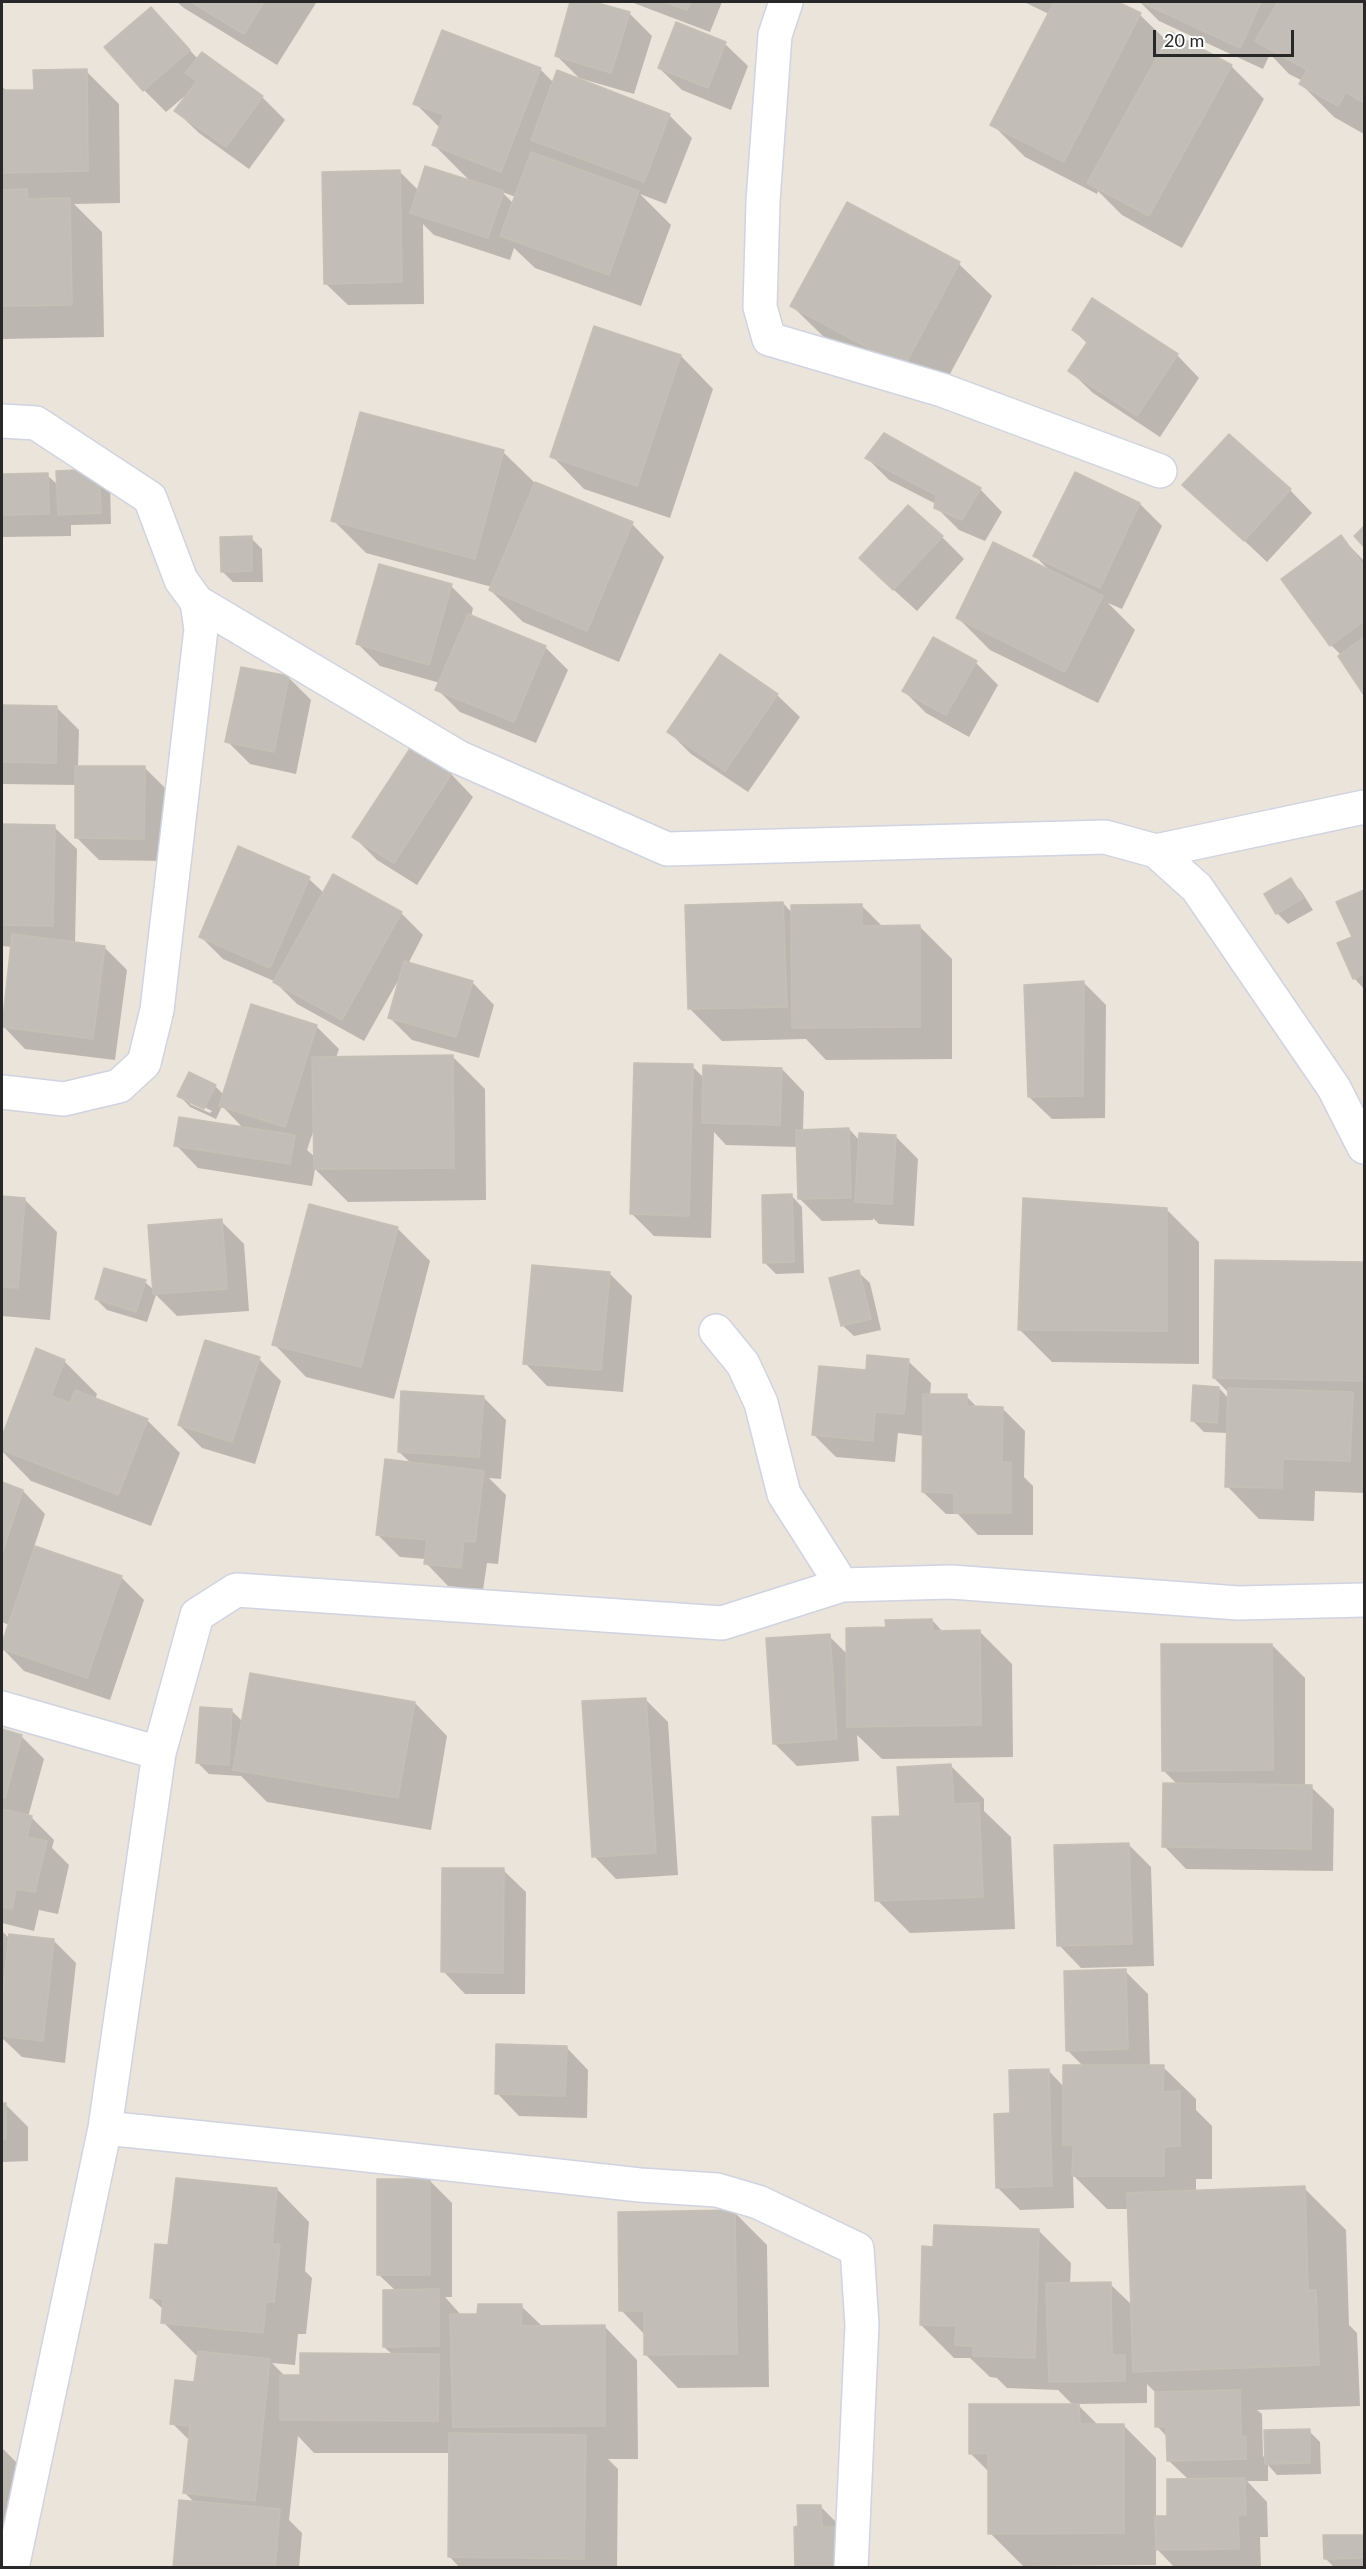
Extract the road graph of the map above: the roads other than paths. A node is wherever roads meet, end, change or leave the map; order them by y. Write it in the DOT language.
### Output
graph roads {
  1 [pos="786,2"];
  2 [pos="2,421"];
  3 [pos="1160,471"];
  4 [pos="197,602"];
  5 [pos="1365,807"];
  6 [pos="1156,851"];
  7 [pos="2,1092"];
  8 [pos="1365,1147"];
  9 [pos="716,1331"];
  10 [pos="842,1585"];
  11 [pos="1365,1600"];
  12 [pos="2,1708"];
  13 [pos="159,1753"];
  14 [pos="105,2128"];
  15 [pos="12,2568"];
  16 [pos="851,2568"];
  1 -- 3 [label="street"];
  2 -- 4 [label="street"];
  4 -- 6 [label="street"];
  4 -- 7 [label="street"];
  5 -- 6 [label="street"];
  6 -- 8 [label="street"];
  9 -- 10 [label="street"];
  10 -- 11 [label="street"];
  10 -- 13 [label="street"];
  12 -- 13 [label="street"];
  13 -- 14 [label="street"];
  14 -- 15 [label="street"];
  14 -- 16 [label="street"];
}
